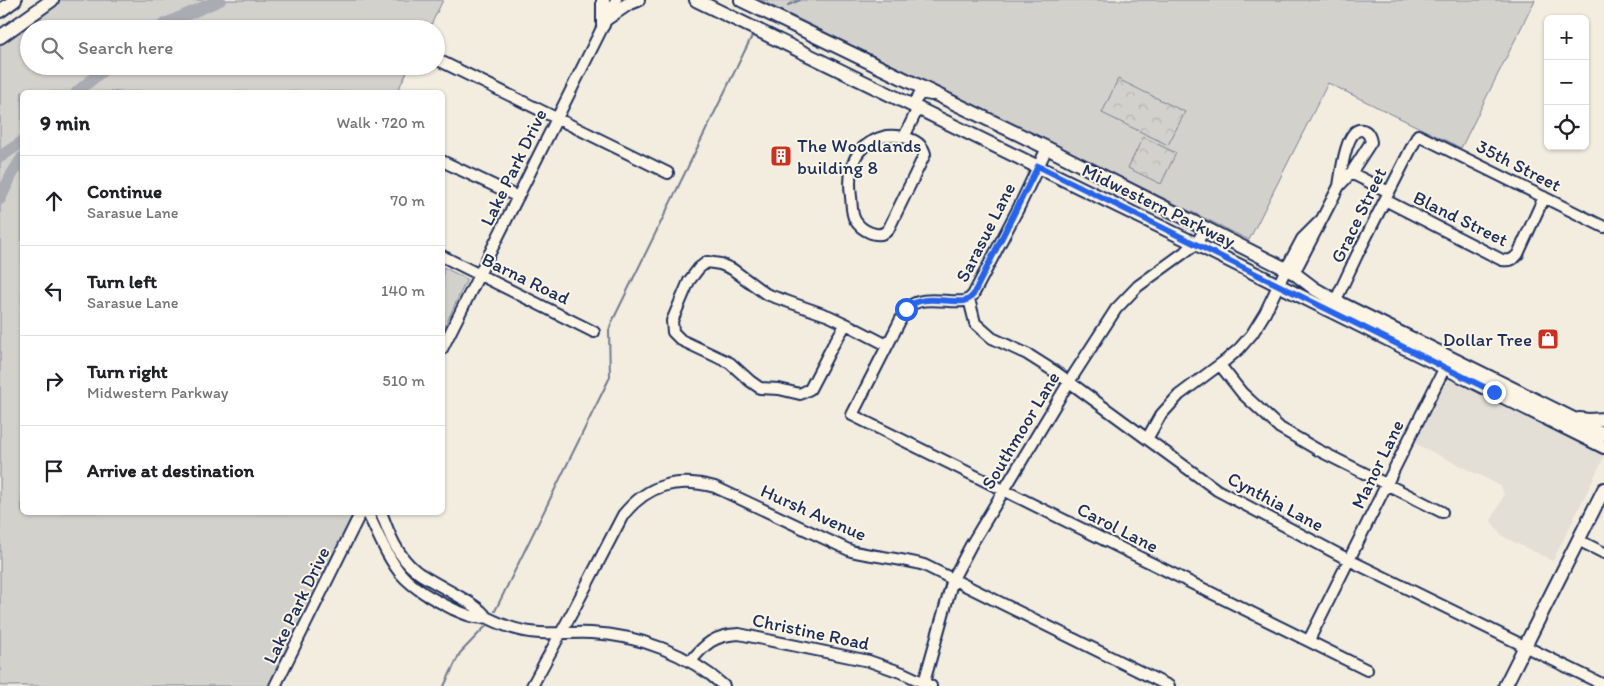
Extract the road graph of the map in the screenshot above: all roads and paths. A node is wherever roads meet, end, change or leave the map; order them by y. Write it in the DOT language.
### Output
graph roads {
  1 [pos="15,0"];
  2 [pos="52,0"];
  3 [pos="603,0"];
  4 [pos="616,0"];
  5 [pos="638,0"];
  6 [pos="696,0"];
  7 [pos="741,0"];
  8 [pos="0,11"];
  9 [pos="23,20"];
  10 [pos="20,22"];
  11 [pos="605,22"];
  12 [pos="0,36"];
  13 [pos="445,62"];
  14 [pos="915,106"];
  15 [pos="962,107"];
  16 [pos="557,118"];
  17 [pos="1418,135"];
  18 [pos="904,137"];
  19 [pos="1047,148"];
  20 [pos="445,162"];
  21 [pos="1038,166"];
  22 [pos="668,173"];
  23 [pos="1351,173"];
  24 [pos="1339,186"];
  25 [pos="1387,196"];
  26 [pos="518,197"];
  27 [pos="1544,197"];
  28 [pos="1604,227"];
  29 [pos="1205,229"];
  30 [pos="1196,244"];
  31 [pos="445,258"];
  32 [pos="1290,271"];
  33 [pos="480,275"];
  34 [pos="1279,285"];
  35 [pos="969,299"];
  36 [pos="1334,306"];
  37 [pos="846,324"];
  38 [pos="594,332"];
  39 [pos="445,343"];
  40 [pos="887,345"];
  41 [pos="1447,362"];
  42 [pos="1220,365"];
  43 [pos="1069,382"];
  44 [pos="852,415"];
  45 [pos="1570,417"];
  46 [pos="1604,418"];
  47 [pos="1604,434"];
  48 [pos="1147,439"];
  49 [pos="1604,447"];
  50 [pos="1387,484"];
  51 [pos="1604,489"];
  52 [pos="1004,491"];
  53 [pos="1442,512"];
  54 [pos="360,515"];
  55 [pos="368,515"];
  56 [pos="382,515"];
  57 [pos="1578,540"];
  58 [pos="1604,553"];
  59 [pos="1349,560"];
  60 [pos="953,579"];
  61 [pos="486,618"];
  62 [pos="560,633"];
  63 [pos="1309,640"];
  64 [pos="1525,646"];
  65 [pos="690,662"];
  66 [pos="1368,670"];
  67 [pos="926,685"];
  68 [pos="1604,685"];
  69 [pos="275,686"];
  70 [pos="532,686"];
  71 [pos="724,686"];
  72 [pos="1169,686"];
  73 [pos="1505,686"];
  1 -- 8 [label="main road"];
  2 -- 9 [label="main road"];
  3 -- 11 [label="main road"];
  4 -- 11 [label="street, Lake Park Drive"];
  5 -- 11 [label="main road"];
  6 -- 14 [label="main road, Midwestern Parkway"];
  7 -- 15 [label="main road, Midwestern Parkway"];
  10 -- 12 [label="main road"];
  11 -- 16 [label="street, Lake Park Drive"];
  13 -- 16 [label="street"];
  14 -- 15 [label="street"];
  14 -- 18 [label="street"];
  14 -- 21 [label="main road, Midwestern Parkway"];
  15 -- 19 [label="main road, Midwestern Parkway"];
  16 -- 22 [label="street"];
  16 -- 26 [label="street, Lake Park Drive"];
  17 -- 25 [label="street, Grace Street"];
  17 -- 27 [label="street, 35th Street"];
  18 -- 18 [label="street"];
  19 -- 21 [label="street, Sarasue Lane"];
  19 -- 29 [label="main road, Midwestern Parkway"];
  20 -- 26 [label="street"];
  21 -- 30 [label="main road, Midwestern Parkway"];
  21 -- 35 [label="street, Sarasue Lane"];
  23 -- 24 [label="street"];
  23 -- 24 [label="street"];
  23 -- 25 [label="street"];
  24 -- 32 [label="street"];
  25 -- 27 [label="street, Bland Street"];
  25 -- 36 [label="street, Grace Street"];
  26 -- 33 [label="street, Lake Park Drive"];
  27 -- 28 [label="street, 35th Street"];
  29 -- 30 [label="street, Southmoor Lane"];
  29 -- 32 [label="main road, Midwestern Parkway"];
  30 -- 34 [label="main road, Midwestern Parkway"];
  30 -- 43 [label="street, Southmoor Lane"];
  31 -- 33 [label="street, Barna Road"];
  32 -- 34 [label="street"];
  32 -- 36 [label="main road, Midwestern Parkway"];
  33 -- 38 [label="street, Barna Road"];
  33 -- 39 [label="street, Lake Park Drive"];
  34 -- 36 [label="main road, Midwestern Parkway"];
  34 -- 42 [label="street"];
  35 -- 40 [label="street, Sarasue Lane"];
  35 -- 43 [label="street, Cynthia Lane"];
  36 -- 41 [label="main road, Midwestern Parkway"];
  37 -- 37 [label="street"];
  37 -- 40 [label="street"];
  40 -- 44 [label="street, Sarasue Lane"];
  41 -- 45 [label="main road, Midwestern Parkway"];
  41 -- 49 [label="main road, Midwestern Parkway"];
  41 -- 50 [label="street, Manor Lane"];
  42 -- 48 [label="street"];
  42 -- 50 [label="street"];
  43 -- 48 [label="street, Cynthia Lane"];
  43 -- 52 [label="street, Southmoor Lane"];
  44 -- 52 [label="street, Carol Lane"];
  45 -- 46 [label="main road"];
  45 -- 47 [label="main road, Midwestern Parkway"];
  48 -- 59 [label="street, Cynthia Lane"];
  50 -- 53 [label="street"];
  50 -- 59 [label="street, Manor Lane"];
  51 -- 57 [label="main road"];
  52 -- 60 [label="street, Southmoor Lane"];
  52 -- 63 [label="street, Carol Lane"];
  54 -- 69 [label="street, Lake Park Drive"];
  55 -- 61 [label="street"];
  56 -- 61 [label="street"];
  57 -- 58 [label="street"];
  57 -- 64 [label="main road"];
  59 -- 63 [label="street, Manor Lane"];
  59 -- 64 [label="street, Cynthia Lane"];
  60 -- 62 [label="street, Hursh Avenue"];
  60 -- 67 [label="street, Southmoor Lane"];
  60 -- 72 [label="street, Hursh Avenue"];
  61 -- 62 [label="street"];
  62 -- 65 [label="street"];
  62 -- 70 [label="street, Hursh Avenue"];
  63 -- 66 [label="street, Carol Lane"];
  64 -- 68 [label="street, Cynthia Lane"];
  64 -- 73 [label="main road"];
  65 -- 67 [label="street, Christine Road"];
  65 -- 71 [label="street"];
}
